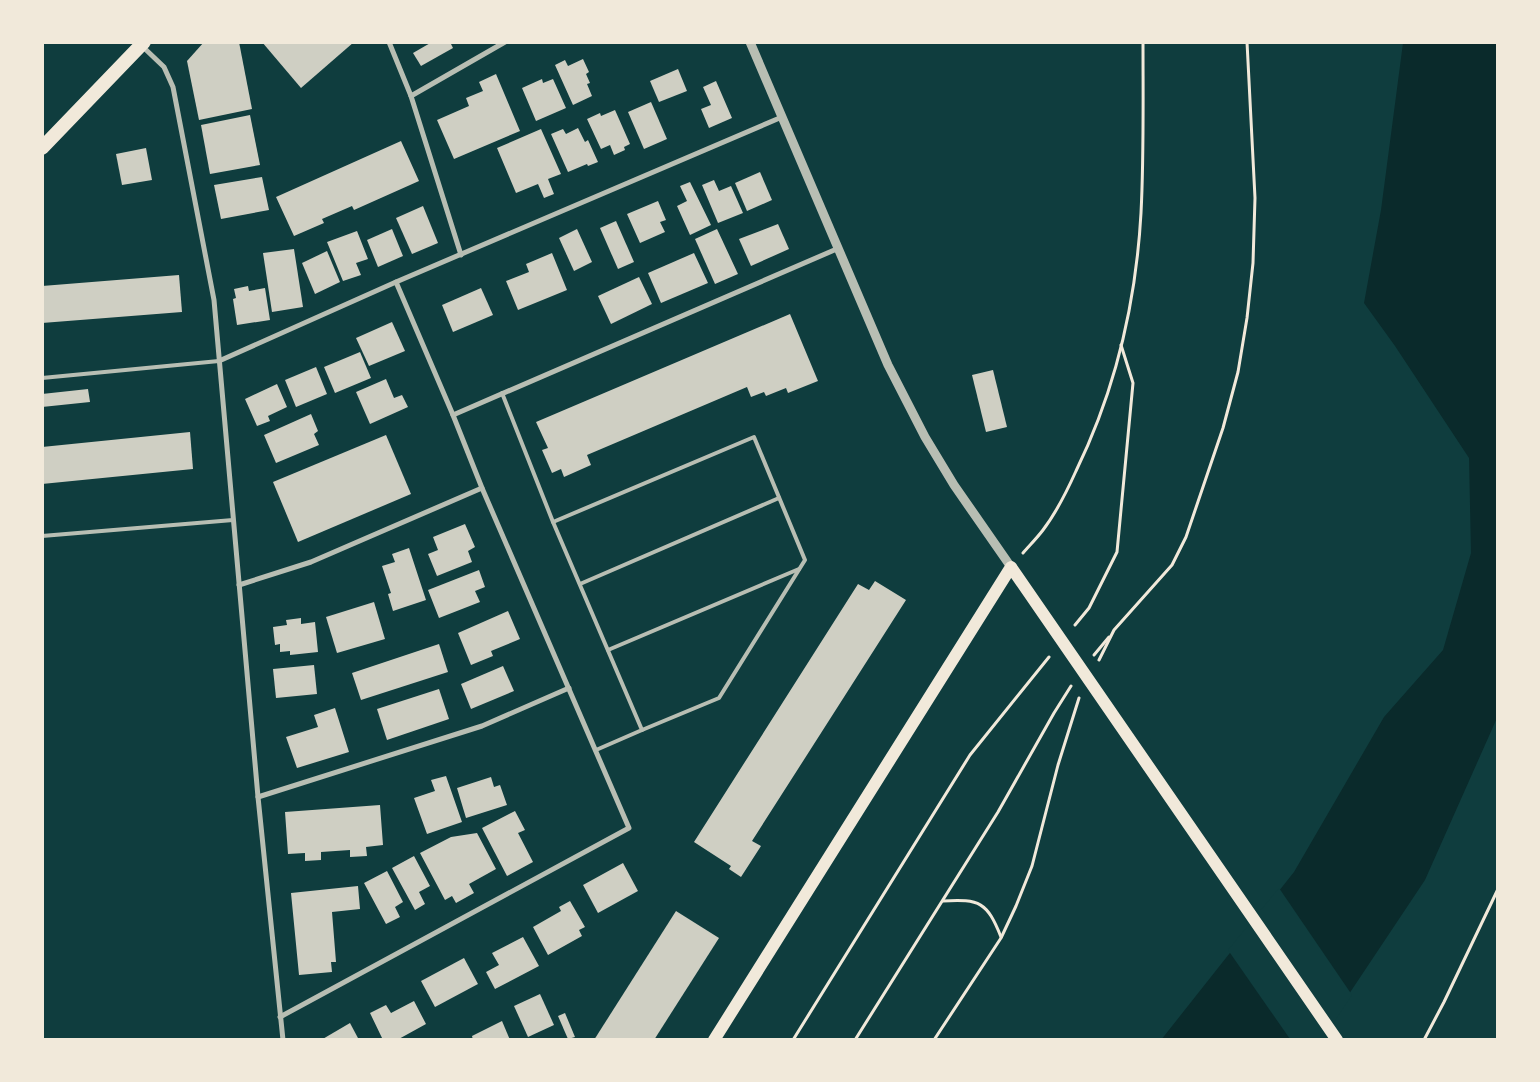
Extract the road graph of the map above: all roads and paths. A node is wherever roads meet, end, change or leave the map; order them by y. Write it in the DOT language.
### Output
graph roads {
  1 [pos="389,42"];
  2 [pos="505,42"];
  3 [pos="750,42"];
  4 [pos="1143,42"];
  5 [pos="1247,42"];
  6 [pos="142,44"];
  7 [pos="411,96"];
  8 [pos="782,117"];
  9 [pos="42,148"];
  10 [pos="839,248"];
  11 [pos="461,255"];
  12 [pos="396,282"];
  13 [pos="1121,345"];
  14 [pos="219,360"];
  15 [pos="42,378"];
  16 [pos="502,393"];
  17 [pos="453,415"];
  18 [pos="482,488"];
  19 [pos="780,498"];
  20 [pos="233,520"];
  21 [pos="553,522"];
  22 [pos="42,536"];
  23 [pos="1011,567"];
  24 [pos="800,568"];
  25 [pos="580,584"];
  26 [pos="239,585"];
  27 [pos="1114,630"];
  28 [pos="1070,631"];
  29 [pos="608,650"];
  30 [pos="1052,654"];
  31 [pos="1091,660"];
  32 [pos="1097,664"];
  33 [pos="1074,682"];
  34 [pos="569,688"];
  35 [pos="1079,698"];
  36 [pos="642,730"];
  37 [pos="596,750"];
  38 [pos="258,797"];
  39 [pos="1498,889"];
  40 [pos="943,901"];
  41 [pos="1001,938"];
  42 [pos="280,1017"];
  43 [pos="283,1040"];
  44 [pos="714,1040"];
  45 [pos="793,1040"];
  46 [pos="855,1040"];
  47 [pos="934,1040"];
  48 [pos="1337,1040"];
  49 [pos="1424,1040"];
  1 -- 7 [label="street"];
  2 -- 7 [label="street"];
  3 -- 8 [label="street"];
  4 -- 13 [label="path"];
  5 -- 27 [label="path"];
  6 -- 9 [label="highway"];
  6 -- 14 [label="street"];
  7 -- 11 [label="street"];
  8 -- 10 [label="street"];
  8 -- 11 [label="street"];
  10 -- 16 [label="street"];
  10 -- 23 [label="street"];
  11 -- 12 [label="street"];
  12 -- 14 [label="street"];
  12 -- 17 [label="street"];
  13 -- 23 [label="path"];
  13 -- 28 [label="path"];
  14 -- 15 [label="lane"];
  14 -- 20 [label="street"];
  16 -- 17 [label="street"];
  16 -- 21 [label="lane"];
  17 -- 18 [label="street"];
  18 -- 26 [label="street"];
  18 -- 34 [label="street"];
  19 -- 21 [label="lane"];
  19 -- 24 [label="lane"];
  19 -- 25 [label="lane"];
  20 -- 22 [label="lane"];
  20 -- 26 [label="street"];
  21 -- 25 [label="lane"];
  23 -- 44 [label="main road"];
  23 -- 48 [label="main road"];
  24 -- 29 [label="lane"];
  24 -- 36 [label="lane"];
  25 -- 29 [label="lane"];
  26 -- 38 [label="street"];
  27 -- 31 [label="path"];
  27 -- 32 [label="path"];
  29 -- 36 [label="lane"];
  30 -- 45 [label="path"];
  33 -- 40 [label="path"];
  34 -- 37 [label="street"];
  34 -- 38 [label="street"];
  35 -- 41 [label="path"];
  36 -- 37 [label="lane"];
  37 -- 42 [label="street"];
  38 -- 42 [label="street"];
  39 -- 49 [label="path"];
  40 -- 41 [label="path"];
  40 -- 46 [label="path"];
  41 -- 47 [label="path"];
  42 -- 43 [label="street"];
}
